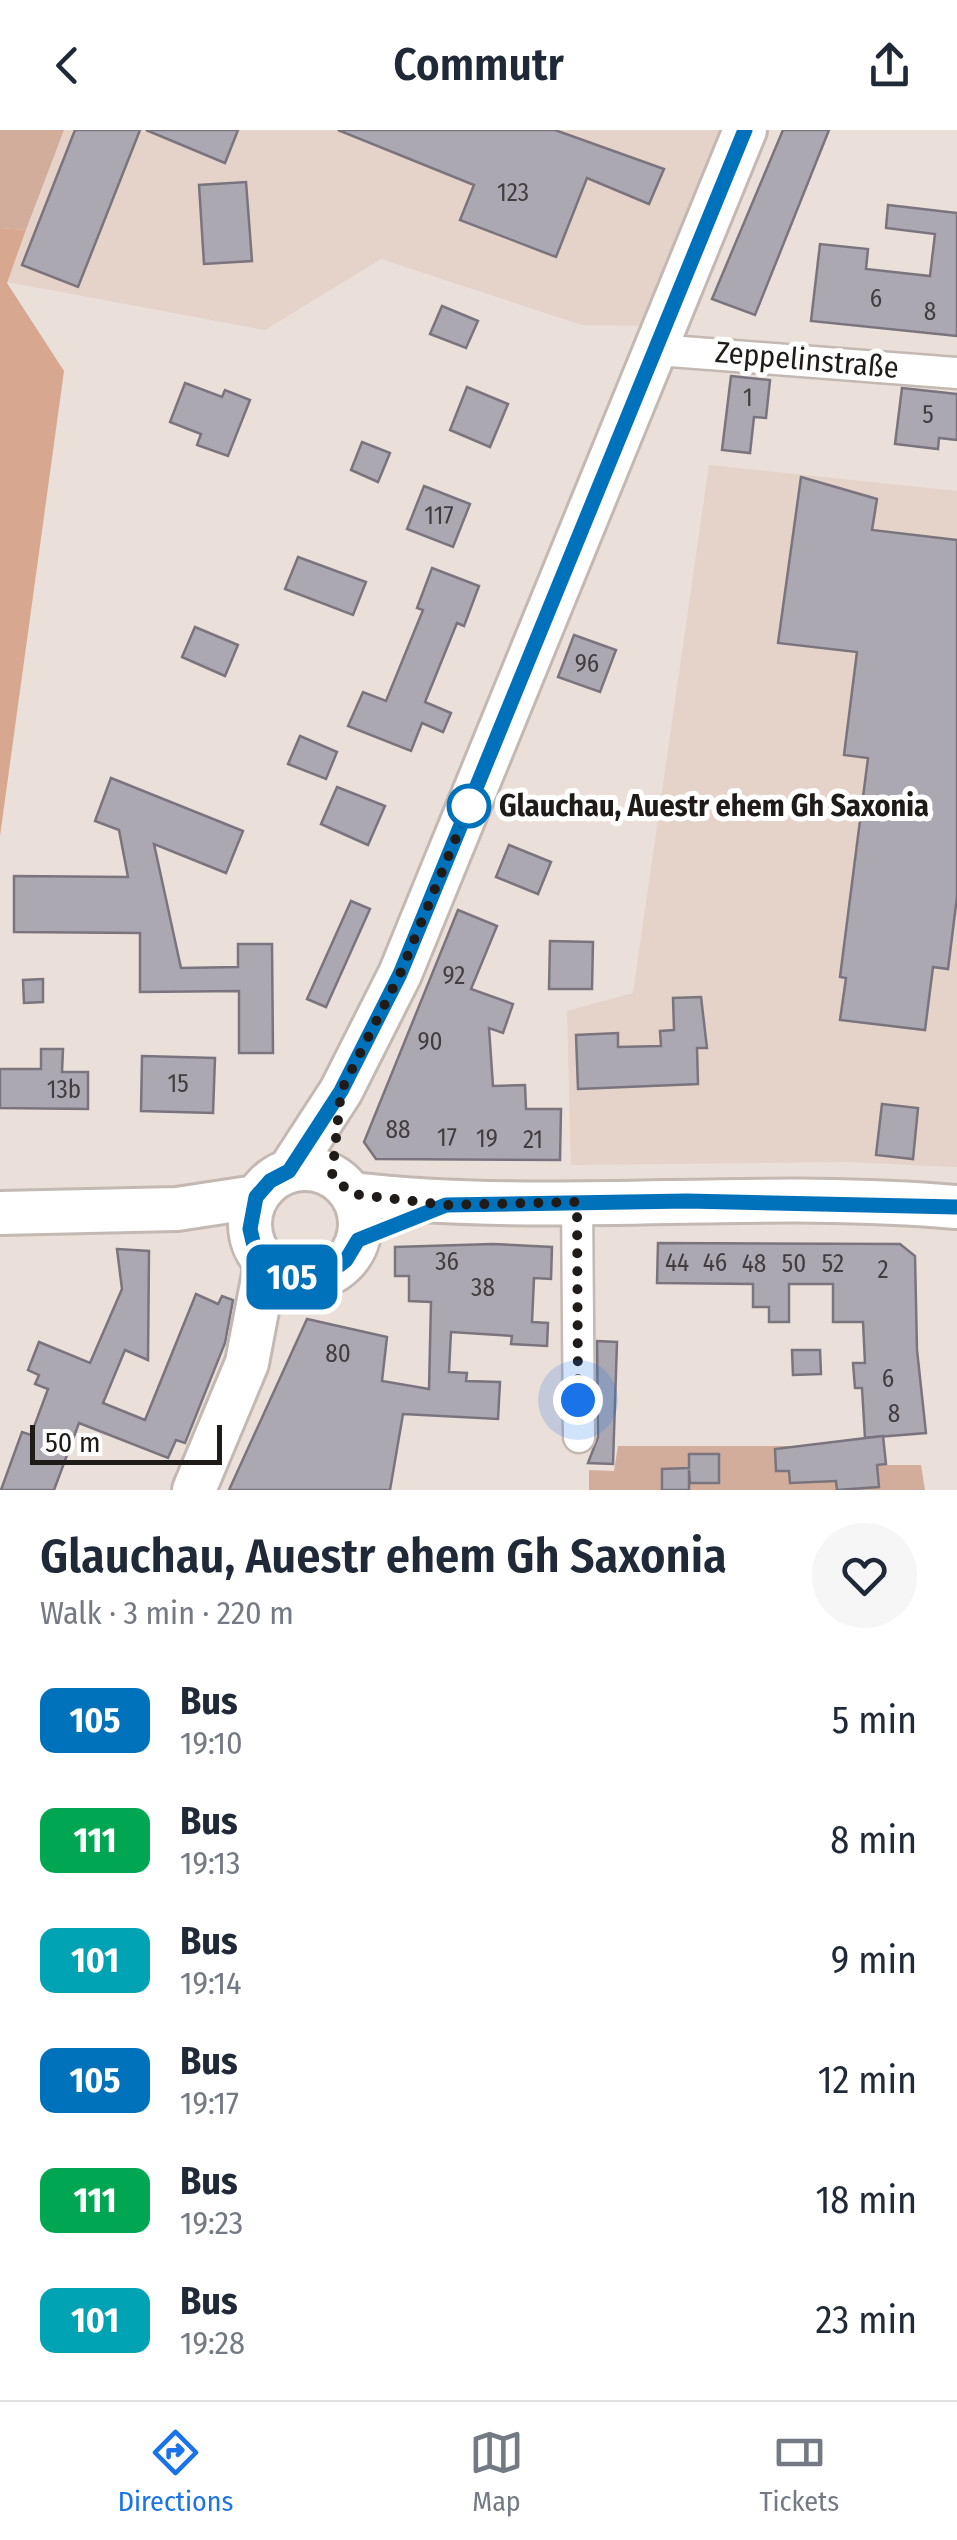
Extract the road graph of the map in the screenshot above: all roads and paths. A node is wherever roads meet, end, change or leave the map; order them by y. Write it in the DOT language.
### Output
graph roads {
  1 [pos="744,130"];
  2 [pos="657,350"];
  3 [pos="957,373"];
  4 [pos="341,1091"];
  5 [pos="273,1184"];
  6 [pos="342,1185"];
  7 [pos="577,1202"];
  8 [pos="446,1205"];
  9 [pos="957,1207"];
  10 [pos="177,1209"];
  11 [pos="0,1213"];
  12 [pos="358,1240"];
  13 [pos="260,1254"];
  14 [pos="310,1279"];
  15 [pos="247,1363"];
  16 [pos="579,1437"];
  17 [pos="194,1490"];
  1 -- 2 [label="street"];
  2 -- 3 [label="street, Zeppelinstraße"];
  2 -- 4 [label="street"];
  4 -- 5 [label="street"];
  4 -- 6 [label="street"];
  5 -- 6 [label="street"];
  5 -- 10 [label="street"];
  5 -- 13 [label="street"];
  6 -- 8 [label="street"];
  6 -- 12 [label="street"];
  7 -- 8 [label="street"];
  7 -- 9 [label="street"];
  7 -- 16 [label="street"];
  8 -- 12 [label="street"];
  10 -- 11 [label="street"];
  10 -- 13 [label="street"];
  12 -- 14 [label="street"];
  13 -- 14 [label="street"];
  13 -- 15 [label="street"];
  14 -- 15 [label="street"];
  15 -- 17 [label="street"];
}
